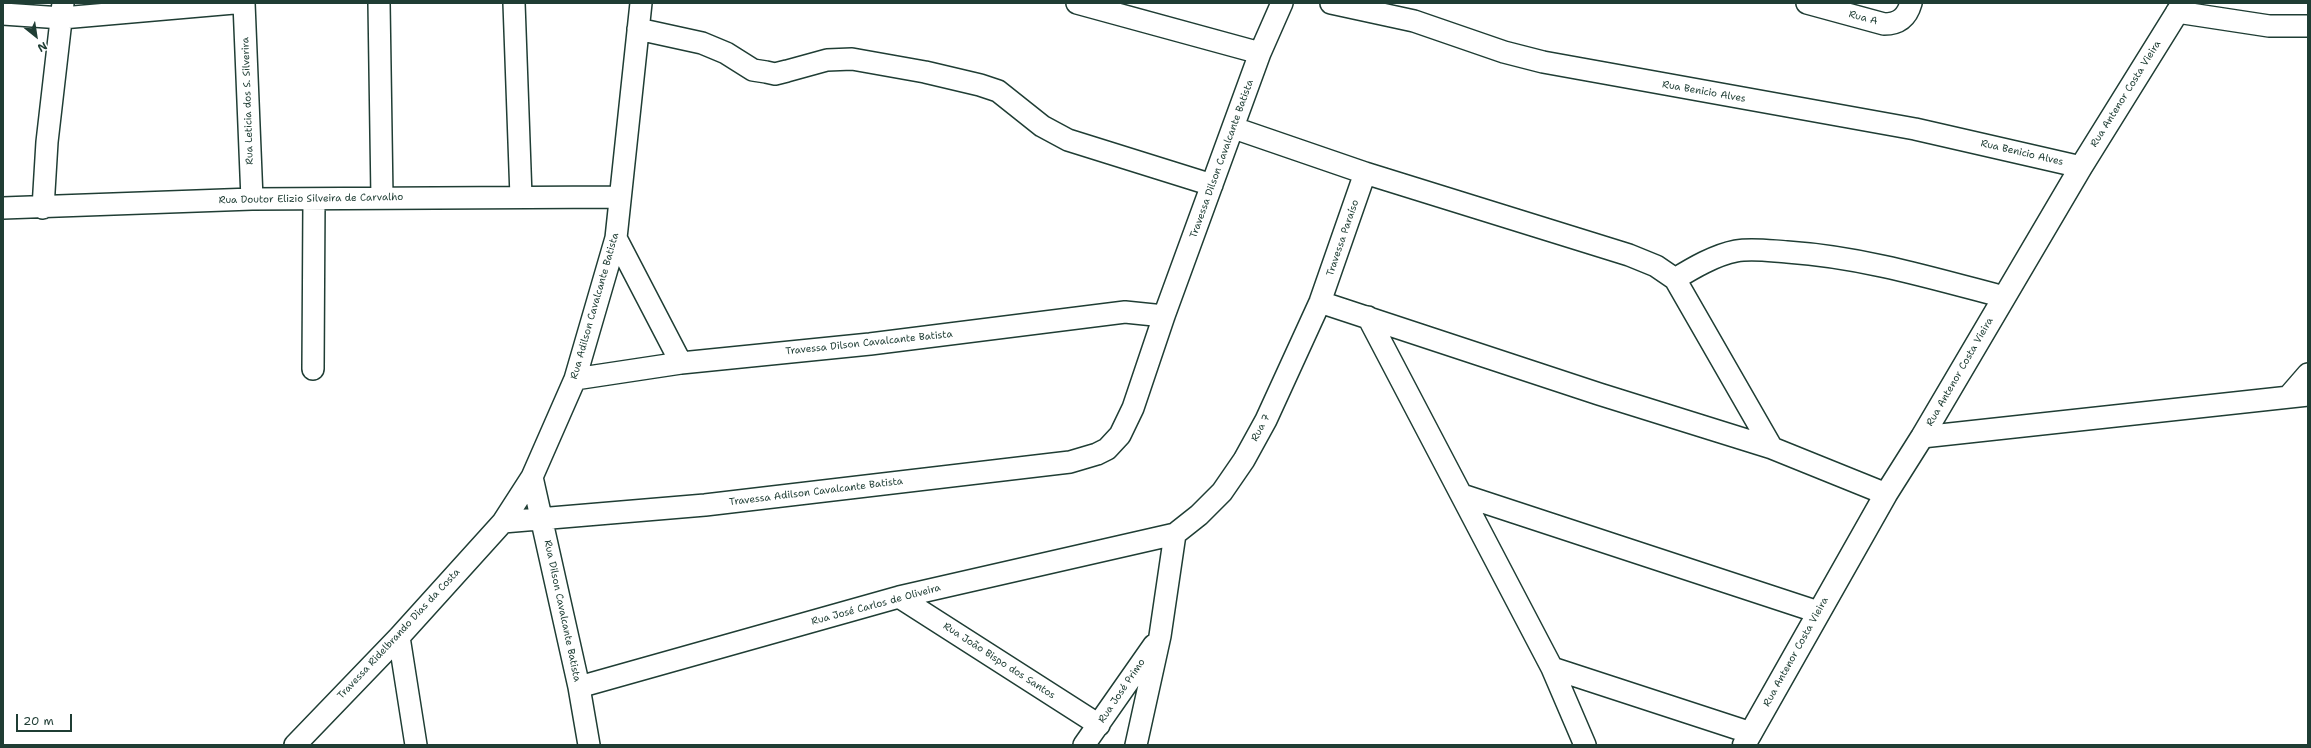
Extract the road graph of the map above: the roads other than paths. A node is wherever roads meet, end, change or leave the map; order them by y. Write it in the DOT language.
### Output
graph roads {
  1 [pos="234,3"];
  2 [pos="244,3"];
  3 [pos="379,3"];
  4 [pos="514,3"];
  5 [pos="642,3"];
  6 [pos="1077,3"];
  7 [pos="1282,3"];
  8 [pos="1330,3"];
  9 [pos="1807,3"];
  10 [pos="1911,4"];
  11 [pos="2180,8"];
  12 [pos="63,10"];
  13 [pos="3,14"];
  14 [pos="2308,26"];
  15 [pos="638,29"];
  16 [pos="1260,53"];
  17 [pos="1234,128"];
  18 [pos="2081,167"];
  19 [pos="1365,173"];
  20 [pos="1212,185"];
  21 [pos="520,197"];
  22 [pos="619,197"];
  23 [pos="314,198"];
  24 [pos="382,198"];
  25 [pos="252,199"];
  26 [pos="3,208"];
  27 [pos="43,208"];
  28 [pos="616,238"];
  29 [pos="1675,279"];
  30 [pos="2004,297"];
  31 [pos="1320,302"];
  32 [pos="1164,316"];
  33 [pos="1368,317"];
  34 [pos="681,363"];
  35 [pos="313,369"];
  36 [pos="2308,374"];
  37 [pos="575,379"];
  38 [pos="2298,396"];
  39 [pos="1120,435"];
  40 [pos="1922,437"];
  41 [pos="1772,448"];
  42 [pos="532,477"];
  43 [pos="1886,494"];
  44 [pos="1462,495"];
  45 [pos="542,519"];
  46 [pos="503,522"];
  47 [pos="1175,534"];
  48 [pos="899,597"];
  49 [pos="1818,612"];
  50 [pos="1160,636"];
  51 [pos="399,638"];
  52 [pos="1552,668"];
  53 [pos="579,687"];
  54 [pos="1099,726"];
  55 [pos="1747,739"];
  56 [pos="295,745"];
  57 [pos="416,745"];
  58 [pos="589,745"];
  59 [pos="1084,745"];
  60 [pos="1136,745"];
  61 [pos="1585,745"];
  1 -- 12 [label="street"];
  2 -- 25 [label="street, Rua Leticia dos S. Silverira"];
  3 -- 24 [label="street"];
  4 -- 21 [label="street"];
  5 -- 15 [label="street, Rua Adilson Cavalcante Batista"];
  6 -- 16 [label="street"];
  7 -- 16 [label="street, Travessa Dilson Cavalcante Batista"];
  8 -- 18 [label="street, Rua Benicio Alves"];
  9 -- 10 [label="street, Rua A"];
  11 -- 14 [label="street"];
  11 -- 18 [label="main road, Rua Antenor Costa Vieira"];
  12 -- 13 [label="street"];
  12 -- 27 [label="street"];
  15 -- 20 [label="street"];
  15 -- 22 [label="street, Rua Adilson Cavalcante Batista"];
  16 -- 17 [label="street, Travessa Dilson Cavalcante Batista"];
  17 -- 19 [label="street"];
  17 -- 20 [label="street, Travessa Dilson Cavalcante Batista"];
  18 -- 30 [label="main road, Rua Antenor Costa Vieira"];
  19 -- 29 [label="street"];
  19 -- 31 [label="street, Travessa Paraíso"];
  20 -- 32 [label="street, Travessa Dilson Cavalcante Batista"];
  21 -- 22 [label="street, Rua Doutor Elizio Silveira de Carvalho"];
  21 -- 24 [label="street, Rua Doutor Elizio Silveira de Carvalho"];
  22 -- 28 [label="street, Rua Adilson Cavalcante Batista"];
  23 -- 24 [label="street, Rua Doutor Elizio Silveira de Carvalho"];
  23 -- 25 [label="street, Rua Doutor Elizio Silveira de Carvalho"];
  23 -- 35 [label="street"];
  25 -- 27 [label="street, Rua Doutor Elizio Silveira de Carvalho"];
  26 -- 27 [label="street, Rua Doutor Elizio Silveira de Carvalho"];
  28 -- 34 [label="street"];
  28 -- 37 [label="street, Rua Adilson Cavalcante Batista"];
  29 -- 30 [label="street"];
  29 -- 41 [label="street"];
  30 -- 40 [label="main road, Rua Antenor Costa Vieira"];
  31 -- 33 [label="street"];
  31 -- 47 [label="street, Rua 7"];
  32 -- 34 [label="street, Travessa Dilson Cavalcante Batista"];
  32 -- 39 [label="street, Travessa Dilson Cavalcante Batista"];
  33 -- 41 [label="street"];
  33 -- 44 [label="street"];
  34 -- 37 [label="street, Travessa Dilson Cavalcante Batista"];
  36 -- 38 [label="street"];
  37 -- 42 [label="street, Rua Adilson Cavalcante Batista"];
  38 -- 40 [label="street"];
  39 -- 45 [label="street, Travessa Adilson Cavalcante Batista"];
  40 -- 43 [label="main road, Rua Antenor Costa Vieira"];
  41 -- 43 [label="street"];
  42 -- 45 [label="street, Rua Dilson Cavalcante Batista"];
  42 -- 46 [label="street, Rua Adilson Cavalcante Batista"];
  43 -- 49 [label="main road, Rua Antenor Costa Vieira"];
  44 -- 49 [label="street"];
  44 -- 52 [label="street"];
  45 -- 46 [label="street, Travessa Adilson Cavalcante Batista"];
  45 -- 53 [label="street, Rua Dilson Cavalcante Batista"];
  46 -- 51 [label="street, Travessa Ridelbrando Dias da Costa"];
  47 -- 48 [label="street, Rua José Carlos de Oliveira"];
  47 -- 50 [label="street"];
  48 -- 53 [label="street, Rua José Carlos de Oliveira"];
  48 -- 54 [label="street, Rua João Bispo dos Santos"];
  49 -- 55 [label="main road, Rua Antenor Costa Vieira"];
  50 -- 54 [label="street, Rua José Primo"];
  50 -- 60 [label="street"];
  51 -- 56 [label="street, Travessa Ridelbrando Dias da Costa"];
  51 -- 57 [label="street"];
  52 -- 55 [label="street"];
  52 -- 61 [label="street"];
  53 -- 58 [label="street, Rua Dilson Cavalcante Batista"];
  54 -- 59 [label="street, Rua José Primo"];
}
